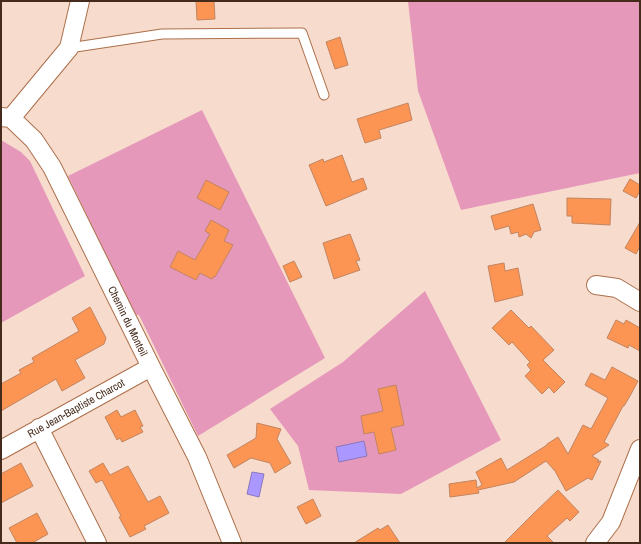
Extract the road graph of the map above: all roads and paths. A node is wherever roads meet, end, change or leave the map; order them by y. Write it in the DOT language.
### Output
graph roads {
  1 [pos="80,1"];
  2 [pos="69,48"];
  3 [pos="324,95"];
  4 [pos="6,118"];
  5 [pos="596,285"];
  6 [pos="640,302"];
  7 [pos="151,367"];
  8 [pos="39,428"];
  9 [pos="640,449"];
  10 [pos="1,450"];
  11 [pos="97,543"];
  12 [pos="232,543"];
  13 [pos="595,543"];
  1 -- 2 [label="street"];
  2 -- 3 [label="lane"];
  2 -- 4 [label="street"];
  4 -- 7 [label="street, Chemin du Monteil"];
  5 -- 6 [label="street"];
  7 -- 8 [label="street, Rue Jean-Baptiste Charcot"];
  7 -- 12 [label="street, Chemin du Monteil"];
  8 -- 10 [label="street, Rue Jean-Baptiste Charcot"];
  8 -- 11 [label="street"];
  9 -- 13 [label="street"];
}
